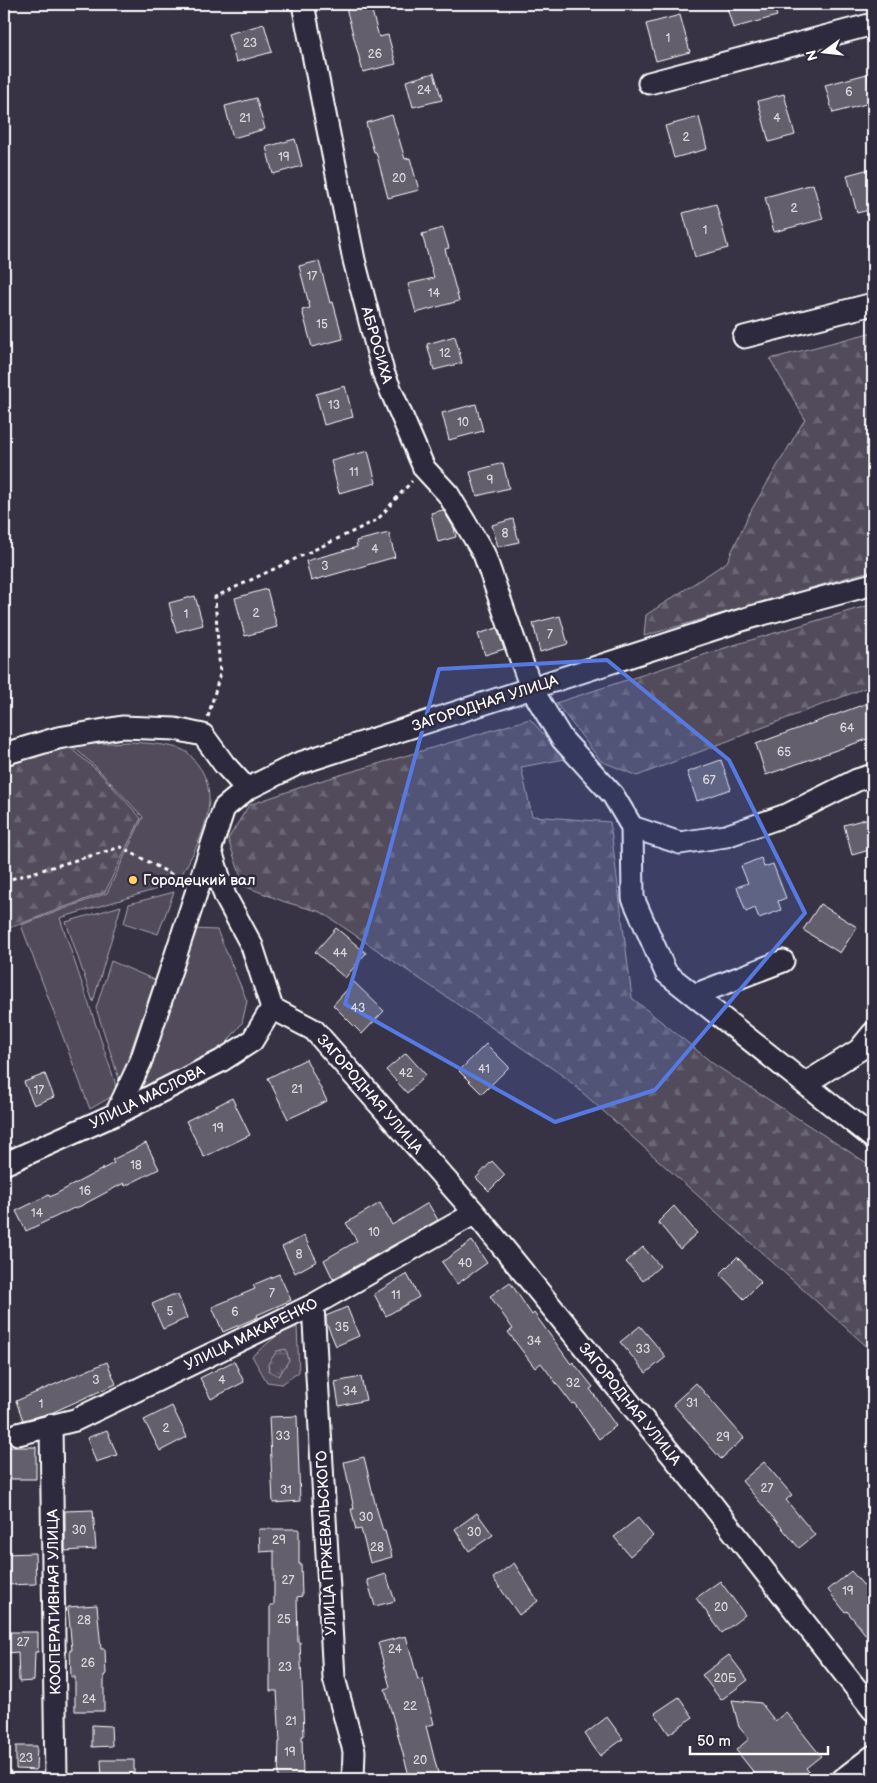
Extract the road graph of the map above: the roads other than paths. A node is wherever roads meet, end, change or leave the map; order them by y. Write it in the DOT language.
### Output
graph roads {
  1 [pos="303,4"];
  2 [pos="873,24"];
  3 [pos="649,83"];
  4 [pos="873,304"];
  5 [pos="744,337"];
  6 [pos="873,584"];
  7 [pos="531,688"];
  8 [pos="4,754"];
  9 [pos="873,775"];
  10 [pos="247,789"];
  11 [pos="632,827"];
  12 [pos="211,851"];
  13 [pos="783,961"];
  14 [pos="694,995"];
  15 [pos="272,1008"];
  16 [pos="873,1033"];
  17 [pos="806,1083"];
  18 [pos="116,1114"];
  19 [pos="864,1122"];
  20 [pos="873,1138"];
  21 [pos="4,1164"];
  22 [pos="475,1213"];
  23 [pos="313,1305"];
  24 [pos="51,1425"];
  25 [pos="18,1434"];
  26 [pos="873,1710"];
  27 [pos="873,1756"];
  28 [pos="56,1779"];
  29 [pos="353,1779"];
  30 [pos="843,1779"];
  1 -- 7 [label="street, АБРОСИХА"];
  2 -- 3 [label="street"];
  4 -- 5 [label="street"];
  6 -- 7 [label="street, ЗАГОРОДНАЯ УЛИЦА"];
  7 -- 10 [label="street, ЗАГОРОДНАЯ УЛИЦА"];
  7 -- 11 [label="street, АБРОСИХА"];
  8 -- 10 [label="street"];
  9 -- 11 [label="street"];
  10 -- 12 [label="street, ЗАГОРОДНАЯ УЛИЦА"];
  11 -- 14 [label="street"];
  12 -- 15 [label="street"];
  12 -- 18 [label="street, ЗАГОРОДНАЯ УЛИЦА"];
  13 -- 14 [label="street"];
  14 -- 17 [label="street"];
  15 -- 18 [label="street, УЛИЦА МАСЛОВА"];
  15 -- 22 [label="street, ЗАГОРОДНАЯ УЛИЦА"];
  16 -- 17 [label="street"];
  17 -- 19 [label="street"];
  18 -- 21 [label="street, УЛИЦА МАСЛОВА"];
  19 -- 20 [label="street"];
  22 -- 23 [label="street, УЛИЦА МАКАРЕНКО"];
  22 -- 26 [label="street, ЗАГОРОДНАЯ УЛИЦА"];
  23 -- 24 [label="street, УЛИЦА МАКАРЕНКО"];
  23 -- 29 [label="street, УЛИЦА ПРЖЕВАЛЬСКОГО"];
  24 -- 25 [label="street, УЛИЦА МАКАРЕНКО"];
  24 -- 28 [label="street, КООПЕРАТИВНАЯ УЛИЦА"];
  27 -- 30 [label="street"];
}
